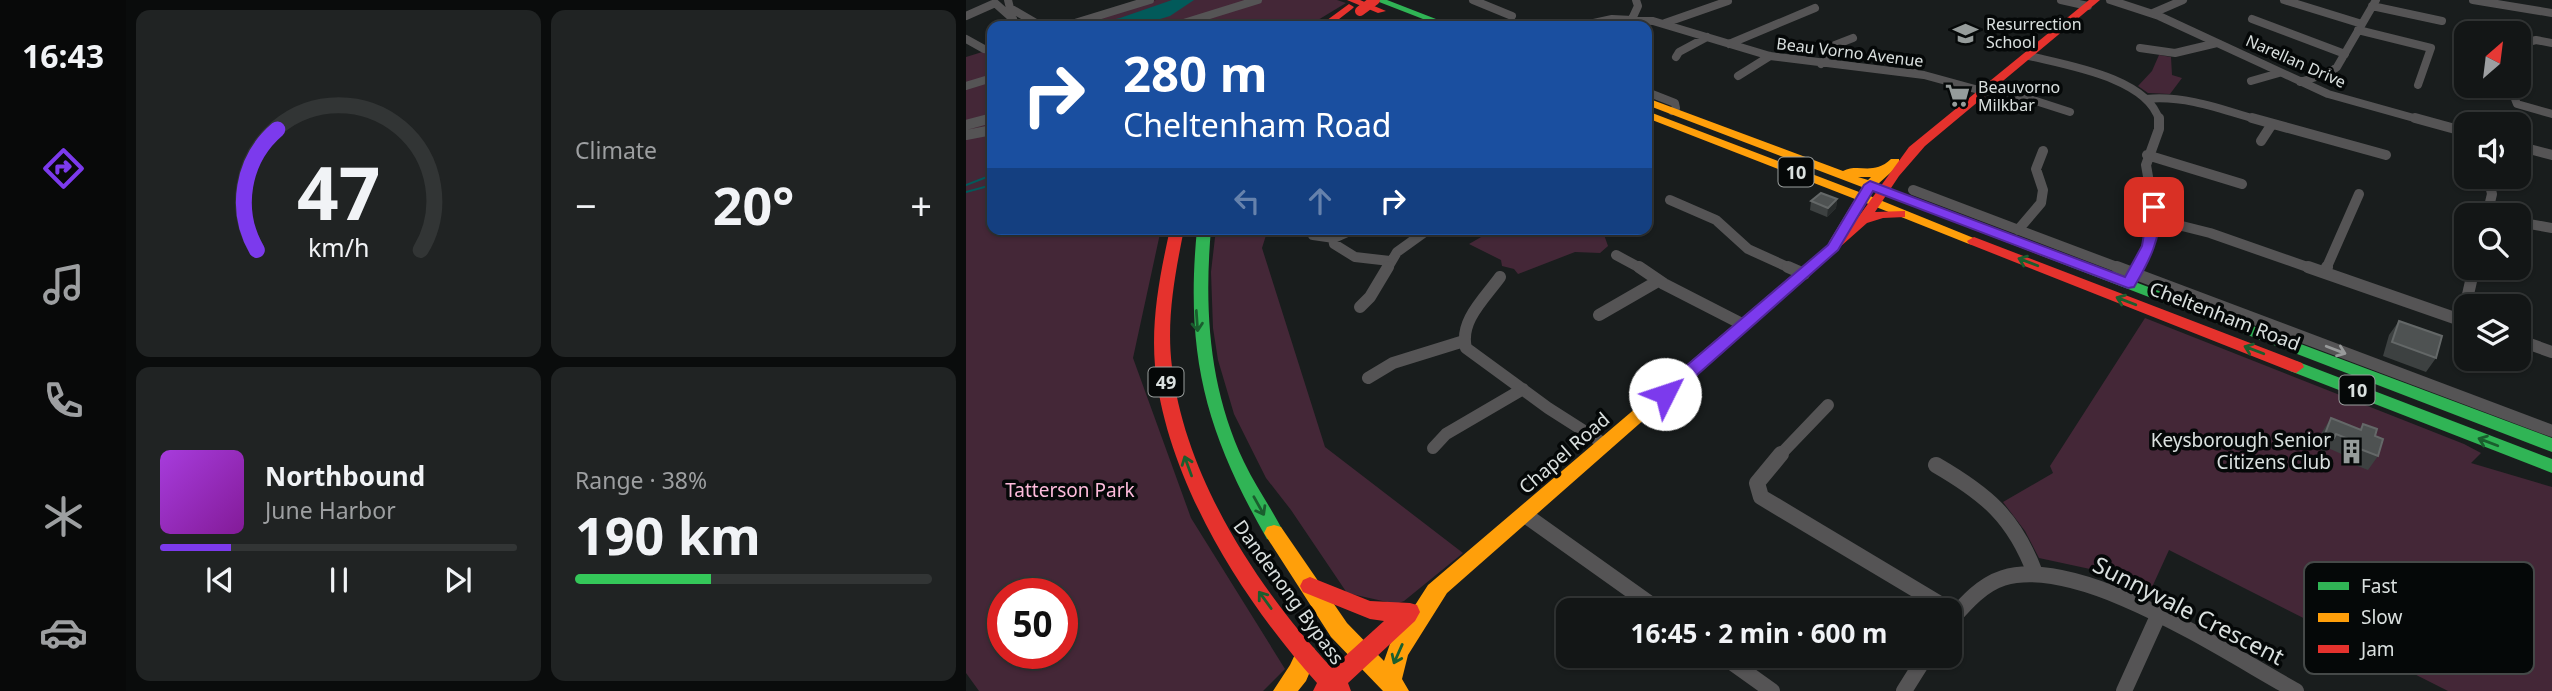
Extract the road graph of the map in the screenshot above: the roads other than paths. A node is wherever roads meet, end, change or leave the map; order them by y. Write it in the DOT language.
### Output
graph roads {
  1 [pos="1008,0"];
  2 [pos="1122,0"];
  3 [pos="1150,0"];
  4 [pos="1247,0"];
  5 [pos="1258,0"];
  6 [pos="1377,0"];
  7 [pos="1473,0"];
  8 [pos="1636,0"];
  9 [pos="2061,0"];
  10 [pos="2183,0"];
  11 [pos="2284,0"];
  12 [pos="2473,0"];
  13 [pos="1728,1"];
  14 [pos="2114,1"];
  15 [pos="989,2"];
  16 [pos="2095,2"];
  17 [pos="2374,3"];
  18 [pos="1355,4"];
  19 [pos="1133,5"];
  20 [pos="1815,8"];
  21 [pos="2167,9"];
  22 [pos="2552,13"];
  23 [pos="1210,14"];
  24 [pos="2156,15"];
  25 [pos="966,16"];
  26 [pos="1512,16"];
  27 [pos="1632,19"];
  28 [pos="2252,19"];
  29 [pos="1018,21"];
  30 [pos="1032,21"];
  31 [pos="1081,21"];
  32 [pos="1189,21"];
  33 [pos="1331,21"];
  34 [pos="1343,21"];
  35 [pos="1405,21"];
  36 [pos="1435,21"];
  37 [pos="1598,21"];
  38 [pos="1648,21"];
  39 [pos="1652,21"];
  40 [pos="2442,21"];
  41 [pos="1665,23"];
  42 [pos="2360,27"];
  43 [pos="1707,37"];
  44 [pos="1853,38"];
  45 [pos="966,39"];
  46 [pos="2531,41"];
  47 [pos="2217,43"];
  48 [pos="2552,43"];
  49 [pos="1729,44"];
  50 [pos="2140,47"];
  51 [pos="985,50"];
  52 [pos="2345,54"];
  53 [pos="1770,56"];
  54 [pos="2029,56"];
  55 [pos="1676,57"];
  56 [pos="1920,59"];
  57 [pos="1821,64"];
  58 [pos="1911,73"];
  59 [pos="2279,73"];
  60 [pos="1738,76"];
  61 [pos="987,80"];
  62 [pos="2251,81"];
  63 [pos="2300,82"];
  64 [pos="2418,85"];
  65 [pos="966,86"];
  66 [pos="1989,89"];
  67 [pos="1652,94"];
  68 [pos="2515,98"];
  69 [pos="2146,99"];
  70 [pos="1672,111"];
  71 [pos="1652,112"];
  72 [pos="2070,112"];
  73 [pos="1652,113"];
  74 [pos="2552,114"];
  75 [pos="987,119"];
  76 [pos="2272,124"];
  77 [pos="966,125"];
  78 [pos="2454,129"];
  79 [pos="987,131"];
  80 [pos="966,135"];
  81 [pos="2261,141"];
  82 [pos="2531,149"];
  83 [pos="2043,151"];
  84 [pos="2147,155"];
  85 [pos="2386,155"];
  86 [pos="2552,155"];
  87 [pos="2242,184"];
  88 [pos="1878,187"];
  89 [pos="2359,194"];
  90 [pos="1670,200"];
  91 [pos="1910,202"];
  92 [pos="2154,219"];
  93 [pos="1865,220"];
  94 [pos="2531,224"];
  95 [pos="2552,228"];
  96 [pos="2018,230"];
  97 [pos="1176,235"];
  98 [pos="1202,235"];
  99 [pos="1313,235"];
  100 [pos="1341,235"];
  101 [pos="1420,235"];
  102 [pos="1333,239"];
  103 [pos="1833,247"];
  104 [pos="1616,255"];
  105 [pos="1390,261"];
  106 [pos="2325,272"];
  107 [pos="1804,274"];
  108 [pos="1500,277"];
  109 [pos="2131,279"];
  110 [pos="1658,281"];
  111 [pos="1360,307"];
  112 [pos="1599,315"];
  113 [pos="2454,317"];
  114 [pos="1744,326"];
  115 [pos="1464,341"];
  116 [pos="2531,345"];
  117 [pos="2552,352"];
  118 [pos="1368,378"];
  119 [pos="1523,389"];
  120 [pos="1828,405"];
  121 [pos="2552,431"];
  122 [pos="1606,445"];
  123 [pos="2552,445"];
  124 [pos="1433,448"];
  125 [pos="1936,465"];
  126 [pos="2552,466"];
  127 [pos="1525,515"];
  128 [pos="2035,573"];
  129 [pos="1308,585"];
  130 [pos="1440,587"];
  131 [pos="1630,598"];
  132 [pos="1922,598"];
  133 [pos="1962,607"];
  134 [pos="1408,614"];
  135 [pos="2158,616"];
  136 [pos="1362,653"];
  137 [pos="1306,655"];
  138 [pos="1740,668"];
  139 [pos="1918,668"];
  140 [pos="1394,687"];
  141 [pos="1332,689"];
  142 [pos="1284,691"];
  143 [pos="1772,691"];
  144 [pos="1904,691"];
  145 [pos="2124,691"];
  146 [pos="2296,691"];
  1 -- 15 [label="street"];
  1 -- 30 [label="street"];
  2 -- 19 [label="street"];
  3 -- 19 [label="street"];
  4 -- 23 [label="street"];
  5 -- 23 [label="street"];
  6 -- 18 [label="main road, bridge"];
  6 -- 36 [label="main road"];
  7 -- 26 [label="street"];
  8 -- 27 [label="street"];
  9 -- 16 [label="street, Narellan Drive"];
  10 -- 21 [label="street"];
  11 -- 42 [label="street"];
  12 -- 22 [label="street"];
  13 -- 41 [label="street"];
  14 -- 16 [label="street, Narellan Drive"];
  14 -- 24 [label="street, Narellan Drive"];
  15 -- 25 [label="street"];
  15 -- 29 [label="street"];
  16 -- 54 [label="main road"];
  17 -- 40 [label="street"];
  17 -- 42 [label="street"];
  18 -- 33 [label="main road"];
  18 -- 34 [label="main road"];
  18 -- 35 [label="main road"];
  19 -- 31 [label="street"];
  20 -- 49 [label="street"];
  21 -- 24 [label="street"];
  23 -- 32 [label="street"];
  24 -- 47 [label="street, Narellan Drive"];
  27 -- 37 [label="street, Beau Vorno Avenue"];
  27 -- 38 [label="street, Beau Vorno Avenue"];
  28 -- 52 [label="street"];
  39 -- 41 [label="street, Beau Vorno Avenue"];
  41 -- 43 [label="street, Beau Vorno Avenue"];
  42 -- 52 [label="street"];
  42 -- 64 [label="street"];
  43 -- 49 [label="street, Beau Vorno Avenue"];
  43 -- 55 [label="street"];
  44 -- 57 [label="street"];
  45 -- 51 [label="street"];
  46 -- 48 [label="street"];
  47 -- 50 [label="street"];
  47 -- 59 [label="street, Narellan Drive"];
  49 -- 53 [label="street, Beau Vorno Avenue"];
  52 -- 63 [label="street"];
  53 -- 57 [label="street, Beau Vorno Avenue"];
  53 -- 60 [label="street"];
  54 -- 66 [label="main road"];
  54 -- 69 [label="street"];
  56 -- 58 [label="street"];
  57 -- 58 [label="street, Beau Vorno Avenue"];
  58 -- 66 [label="street, Beau Vorno Avenue"];
  59 -- 62 [label="street"];
  59 -- 63 [label="street, Narellan Drive"];
  61 -- 65 [label="street"];
  63 -- 78 [label="street, Narellan Drive"];
  66 -- 72 [label="street, Beau Vorno Avenue"];
  66 -- 88 [label="main road"];
  67 -- 70 [label="street, Cheltenham Road"];
  68 -- 74 [label="street"];
  69 -- 76 [label="street"];
  69 -- 84 [label="street"];
  70 -- 71 [label="main road, Cheltenham Road / 10"];
  70 -- 88 [label="main road, Cheltenham Road / 10"];
  73 -- 88 [label="main road, Cheltenham Road / 10"];
  75 -- 77 [label="street"];
  76 -- 81 [label="street"];
  76 -- 85 [label="street"];
  79 -- 80 [label="street"];
  82 -- 86 [label="street"];
  83 -- 96 [label="street"];
  84 -- 87 [label="street"];
  84 -- 92 [label="street"];
  88 -- 91 [label="main road, Cheltenham Road / 10"];
  88 -- 93 [label="main road, Chapel Road"];
  88 -- 103 [label="main road, Chapel Road"];
  89 -- 106 [label="street"];
  90 -- 107 [label="street"];
  91 -- 93 [label="main road"];
  91 -- 96 [label="street, Cheltenham Road"];
  91 -- 109 [label="main road, Cheltenham Road / 10"];
  126 -- 91 [label="main road, Cheltenham Road / 10, one-way"];
  92 -- 106 [label="street"];
  92 -- 109 [label="street"];
  93 -- 103 [label="main road, Chapel Road"];
  94 -- 95 [label="street"];
  96 -- 109 [label="street, Cheltenham Road"];
  137 -- 97 [label="main road, Dandenong Bypass / 49, one-way"];
  98 -- 129 [label="main road, Dandenong Bypass / 49, one-way"];
  99 -- 102 [label="street"];
  100 -- 102 [label="street"];
  101 -- 105 [label="street"];
  102 -- 105 [label="street"];
  103 -- 107 [label="main road, Chapel Road"];
  104 -- 110 [label="street"];
  105 -- 111 [label="street"];
  106 -- 113 [label="street"];
  107 -- 114 [label="main road, Chapel Road"];
  108 -- 115 [label="street"];
  109 -- 121 [label="street, Cheltenham Road, one-way"];
  109 -- 123 [label="main road, Cheltenham Road / 10"];
  110 -- 112 [label="street"];
  110 -- 114 [label="street"];
  114 -- 122 [label="main road, Chapel Road"];
  115 -- 118 [label="street"];
  115 -- 119 [label="street"];
  116 -- 117 [label="street"];
  119 -- 122 [label="street"];
  119 -- 124 [label="street"];
  120 -- 132 [label="street"];
  122 -- 127 [label="main road, Chapel Road"];
  125 -- 128 [label="street"];
  127 -- 130 [label="main road, Chapel Road"];
  127 -- 131 [label="street"];
  128 -- 133 [label="street, Sunnyvale Crescent"];
  128 -- 135 [label="street, Sunnyvale Crescent"];
  129 -- 134 [label="main road"];
  129 -- 136 [label="main road, Dandenong Bypass / 49"];
  130 -- 134 [label="main road, Chapel Road"];
  130 -- 140 [label="main road, one-way"];
  134 -- 136 [label="main road, Chapel Road"];
  135 -- 145 [label="street"];
  135 -- 146 [label="street, Sunnyvale Crescent"];
  136 -- 140 [label="main road, Dandenong Bypass / 49"];
  136 -- 141 [label="main road, Chapel Road"];
  137 -- 141 [label="main road, Dandenong Bypass / 49"];
  137 -- 142 [label="main road"];
  138 -- 143 [label="street"];
  139 -- 144 [label="street"];
}
